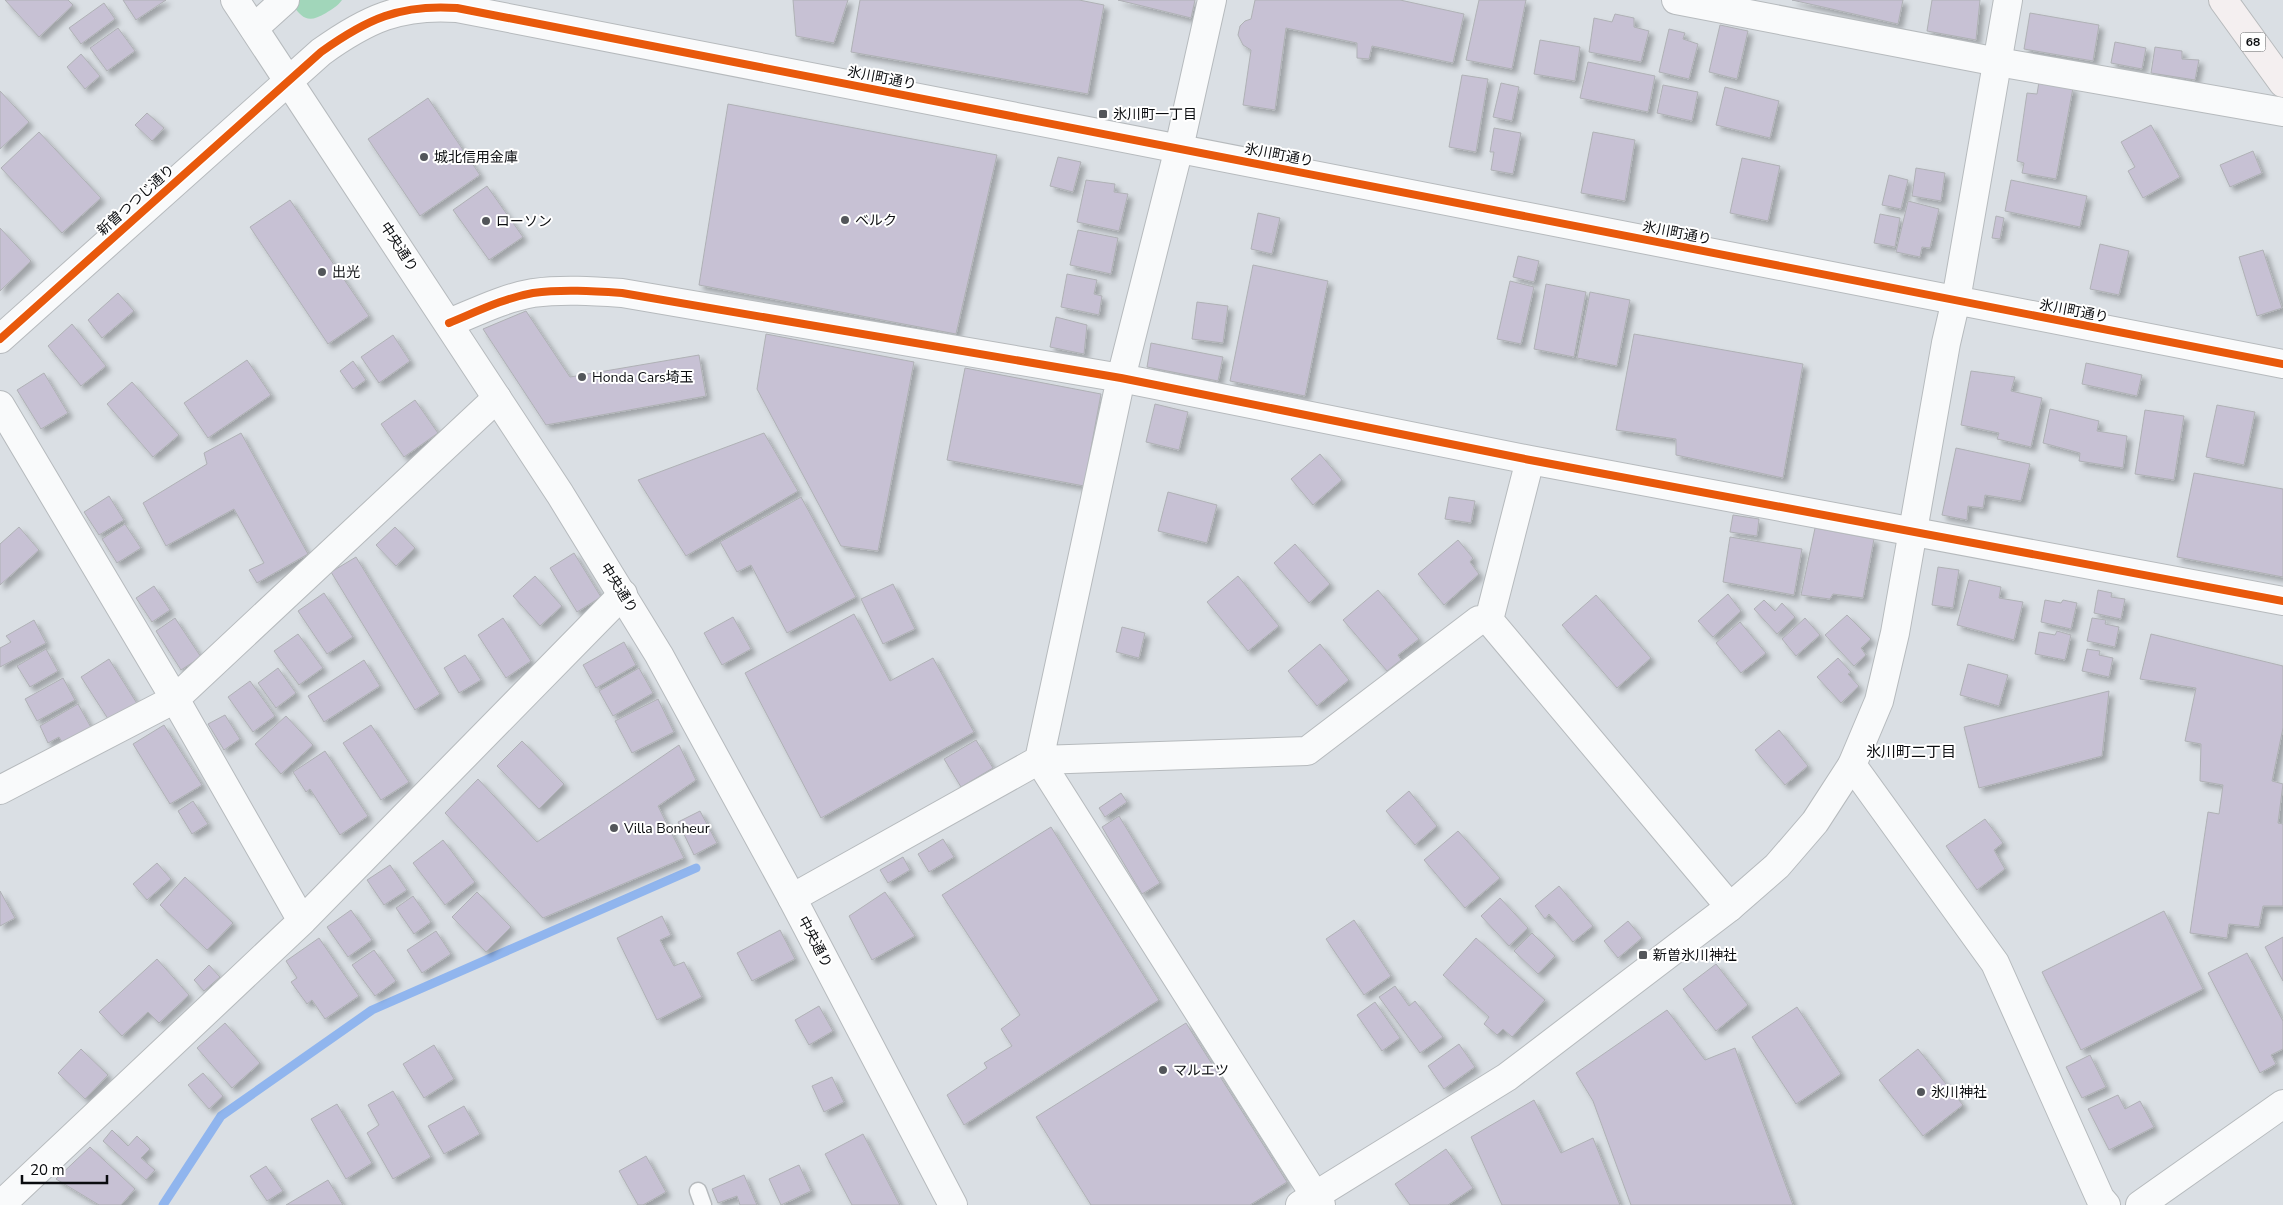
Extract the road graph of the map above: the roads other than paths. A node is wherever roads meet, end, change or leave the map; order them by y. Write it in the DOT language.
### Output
graph roads {
  1 [pos="235,0"];
  2 [pos="286,0"];
  3 [pos="1212,0"];
  4 [pos="1676,0"];
  5 [pos="2008,0"];
  6 [pos="2223,0"];
  7 [pos="386,7"];
  8 [pos="254,28"];
  9 [pos="1998,62"];
  10 [pos="289,80"];
  11 [pos="2283,83"];
  12 [pos="2283,112"];
  13 [pos="1179,148"];
  14 [pos="1956,300"];
  15 [pos="449,323"];
  16 [pos="0,339"];
  17 [pos="2283,364"];
  18 [pos="1121,378"];
  19 [pos="497,398"];
  20 [pos="0,404"];
  21 [pos="1530,460"];
  22 [pos="1913,532"];
  23 [pos="623,594"];
  24 [pos="2283,601"];
  25 [pos="1489,620"];
  26 [pos="175,699"];
  27 [pos="1039,760"];
  28 [pos="1852,765"];
  29 [pos="0,790"];
  30 [pos="792,898"];
  31 [pos="1730,907"];
  32 [pos="302,921"];
  33 [pos="2283,1104"];
  34 [pos="7,1201"];
  35 [pos="1312,1202"];
  36 [pos="953,1205"];
  37 [pos="2106,1205"];
  38 [pos="2140,1205"];
  1 -- 8 [label="street, 中央通り"];
  2 -- 8 [label="street"];
  3 -- 13 [label="street"];
  4 -- 9 [label="street"];
  5 -- 9 [label="street"];
  6 -- 11 [label="main road, 68"];
  7 -- 10 [label="street, 氷川町通り"];
  7 -- 13 [label="street, 氷川町通り"];
  8 -- 10 [label="street, 中央通り"];
  9 -- 12 [label="street"];
  9 -- 14 [label="street"];
  10 -- 15 [label="street, 中央通り"];
  10 -- 16 [label="street, 新曽つつじ通り"];
  13 -- 14 [label="street, 氷川町通り"];
  13 -- 18 [label="street"];
  14 -- 17 [label="street, 氷川町通り"];
  14 -- 22 [label="street"];
  15 -- 18 [label="street"];
  15 -- 19 [label="street, 中央通り"];
  18 -- 21 [label="street"];
  18 -- 27 [label="street"];
  19 -- 23 [label="street, 中央通り"];
  19 -- 26 [label="street"];
  20 -- 26 [label="street"];
  21 -- 22 [label="street"];
  21 -- 25 [label="street"];
  22 -- 24 [label="street"];
  22 -- 28 [label="street"];
  23 -- 30 [label="street, 中央通り"];
  23 -- 32 [label="street"];
  25 -- 27 [label="street"];
  25 -- 31 [label="street"];
  26 -- 29 [label="street"];
  26 -- 32 [label="street"];
  27 -- 30 [label="street"];
  27 -- 35 [label="street"];
  28 -- 31 [label="street"];
  28 -- 37 [label="street"];
  30 -- 36 [label="street, 中央通り"];
  31 -- 35 [label="street"];
  32 -- 34 [label="street"];
  33 -- 38 [label="street"];
}
